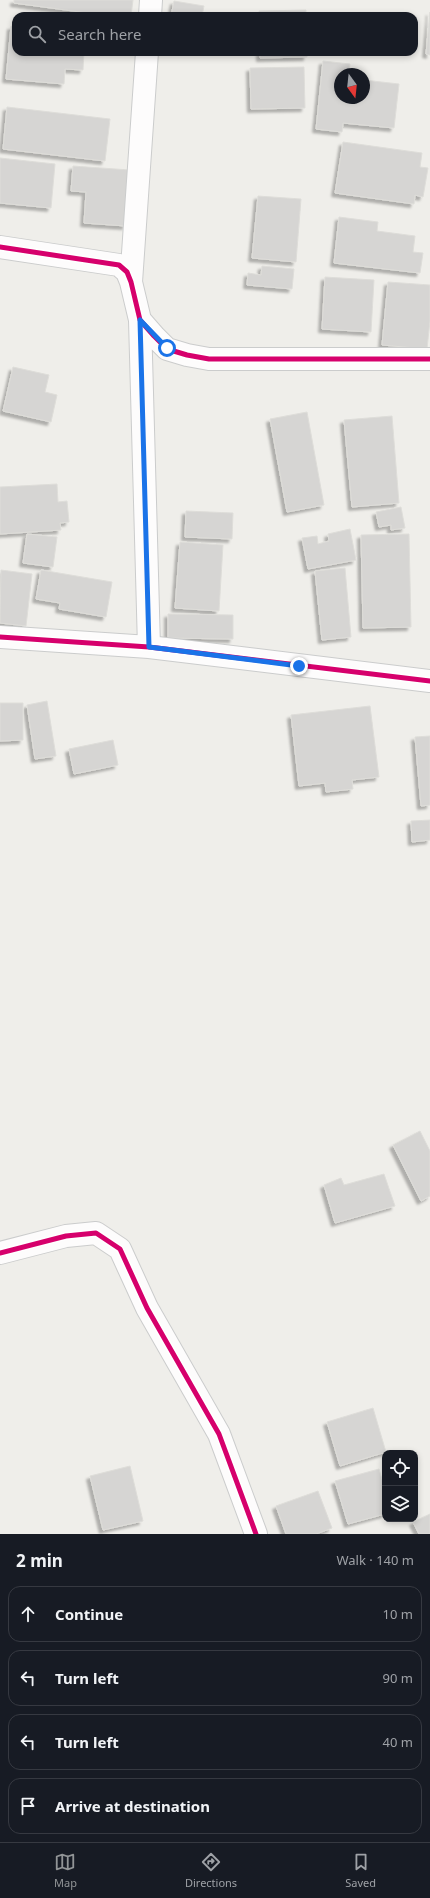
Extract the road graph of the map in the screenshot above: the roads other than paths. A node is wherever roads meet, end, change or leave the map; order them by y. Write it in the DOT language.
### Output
graph roads {
  1 [pos="151,0"];
  2 [pos="150,12"];
  3 [pos="148,56"];
  4 [pos="0,247"];
  5 [pos="131,282"];
  6 [pos="140,320"];
  7 [pos="430,359"];
  8 [pos="0,637"];
  9 [pos="149,647"];
  10 [pos="430,681"];
  11 [pos="0,1253"];
  12 [pos="256,1534"];
  1 -- 2 [label="street"];
  3 -- 5 [label="street"];
  4 -- 5 [label="street"];
  5 -- 6 [label="street"];
  6 -- 7 [label="street"];
  6 -- 9 [label="street"];
  8 -- 9 [label="street"];
  9 -- 10 [label="street"];
  11 -- 12 [label="street"];
}
